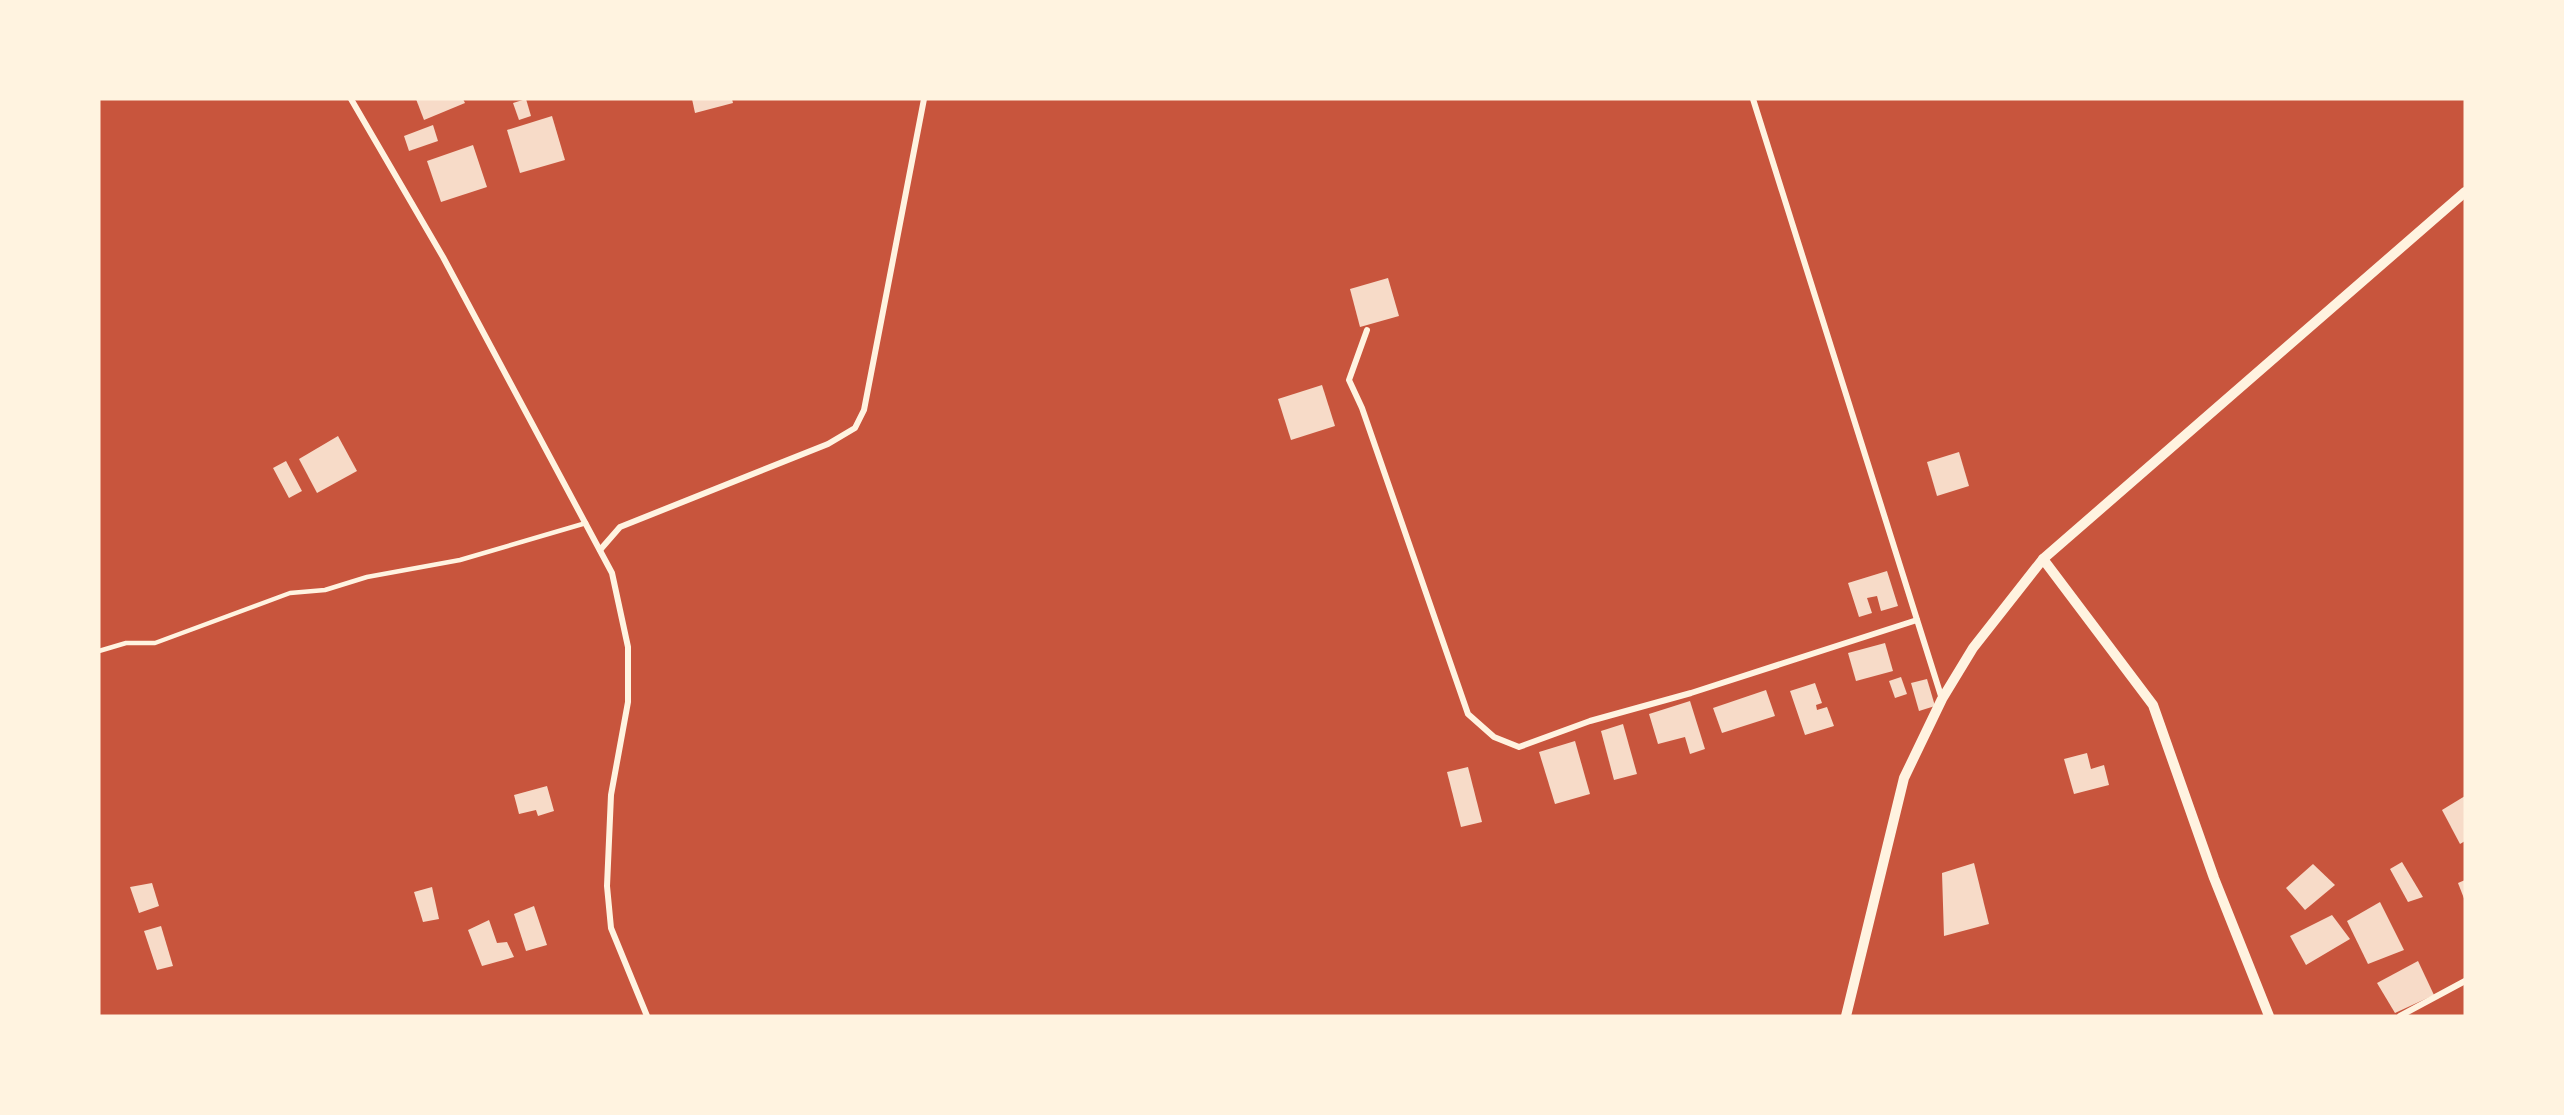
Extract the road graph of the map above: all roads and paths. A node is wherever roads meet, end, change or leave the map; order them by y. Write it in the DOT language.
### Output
graph roads {
  1 [pos="351,99"];
  2 [pos="924,99"];
  3 [pos="1753,99"];
  4 [pos="2465,192"];
  5 [pos="1367,330"];
  6 [pos="586,523"];
  7 [pos="600,550"];
  8 [pos="2043,559"];
  9 [pos="1917,620"];
  10 [pos="99,651"];
  11 [pos="1942,699"];
  12 [pos="2465,981"];
  13 [pos="647,1016"];
  14 [pos="1846,1016"];
  15 [pos="2269,1016"];
  16 [pos="2400,1016"];
  1 -- 6 [label="street"];
  2 -- 7 [label="street"];
  3 -- 9 [label="street"];
  4 -- 8 [label="street"];
  5 -- 9 [label="street"];
  6 -- 7 [label="street"];
  6 -- 10 [label="lane"];
  7 -- 13 [label="street"];
  8 -- 11 [label="street"];
  8 -- 15 [label="street"];
  9 -- 11 [label="street"];
  11 -- 14 [label="street"];
  12 -- 16 [label="street"];
}
